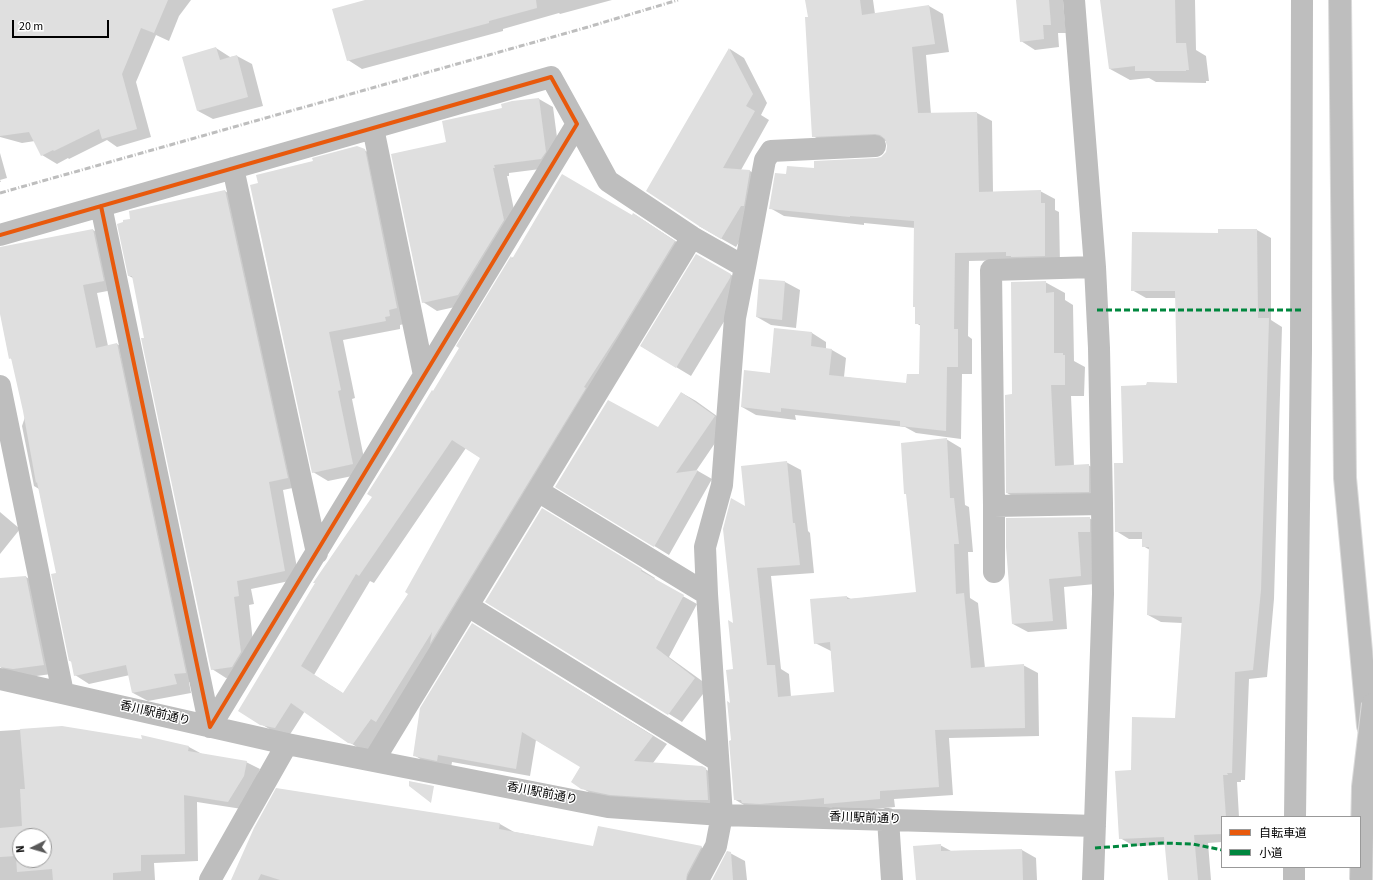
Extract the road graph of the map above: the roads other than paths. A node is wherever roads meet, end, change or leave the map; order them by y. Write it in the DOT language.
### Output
graph roads {
  1 [pos="1074,0"];
  2 [pos="1302,0"];
  3 [pos="1340,0"];
  4 [pos="578,124"];
  5 [pos="373,128"];
  6 [pos="875,146"];
  7 [pos="233,168"];
  8 [pos="101,206"];
  9 [pos="0,235"];
  10 [pos="692,236"];
  11 [pos="1095,267"];
  12 [pos="745,268"];
  13 [pos="424,375"];
  14 [pos="0,386"];
  15 [pos="538,490"];
  16 [pos="1102,504"];
  17 [pos="994,506"];
  18 [pos="316,553"];
  19 [pos="994,572"];
  20 [pos="707,594"];
  21 [pos="468,606"];
  22 [pos="0,679"];
  23 [pos="63,693"];
  24 [pos="1373,704"];
  25 [pos="210,727"];
  26 [pos="287,744"];
  27 [pos="374,760"];
  28 [pos="718,761"];
  29 [pos="1373,784"];
  30 [pos="722,815"];
  31 [pos="1295,816"];
  32 [pos="888,819"];
  33 [pos="1095,826"];
  34 [pos="1294,868"];
  35 [pos="210,880"];
  36 [pos="698,880"];
  37 [pos="892,880"];
  38 [pos="1093,880"];
  39 [pos="1294,880"];
  40 [pos="1361,880"];
  1 -- 11 [label="main road"];
  2 -- 31 [label="main road"];
  3 -- 29 [label="main road"];
  4 -- 5 [label="main road"];
  4 -- 10 [label="main road"];
  4 -- 13 [label="main road"];
  5 -- 7 [label="main road"];
  5 -- 13 [label="main road"];
  6 -- 12 [label="main road"];
  7 -- 8 [label="main road"];
  7 -- 18 [label="main road"];
  8 -- 9 [label="main road"];
  8 -- 25 [label="main road"];
  10 -- 12 [label="main road"];
  10 -- 15 [label="main road"];
  11 -- 16 [label="main road"];
  11 -- 17 [label="main road"];
  12 -- 20 [label="main road"];
  13 -- 18 [label="main road"];
  14 -- 23 [label="main road"];
  15 -- 20 [label="main road"];
  15 -- 21 [label="main road"];
  16 -- 17 [label="main road"];
  16 -- 33 [label="main road"];
  17 -- 19 [label="main road"];
  18 -- 25 [label="main road"];
  20 -- 28 [label="main road"];
  21 -- 27 [label="main road"];
  21 -- 28 [label="main road"];
  22 -- 23 [label="main road, 香川駅前通り"];
  23 -- 25 [label="main road, 香川駅前通り"];
  24 -- 40 [label="main road, bridge"];
  25 -- 26 [label="main road, 香川駅前通り"];
  26 -- 27 [label="main road, 香川駅前通り"];
  26 -- 35 [label="main road"];
  27 -- 30 [label="main road, 香川駅前通り"];
  28 -- 30 [label="main road"];
  30 -- 32 [label="main road, 香川駅前通り"];
  30 -- 36 [label="main road"];
  32 -- 33 [label="main road, 香川駅前通り"];
  32 -- 37 [label="main road"];
  33 -- 38 [label="main road"];
  34 -- 39 [label="main road"];
}
